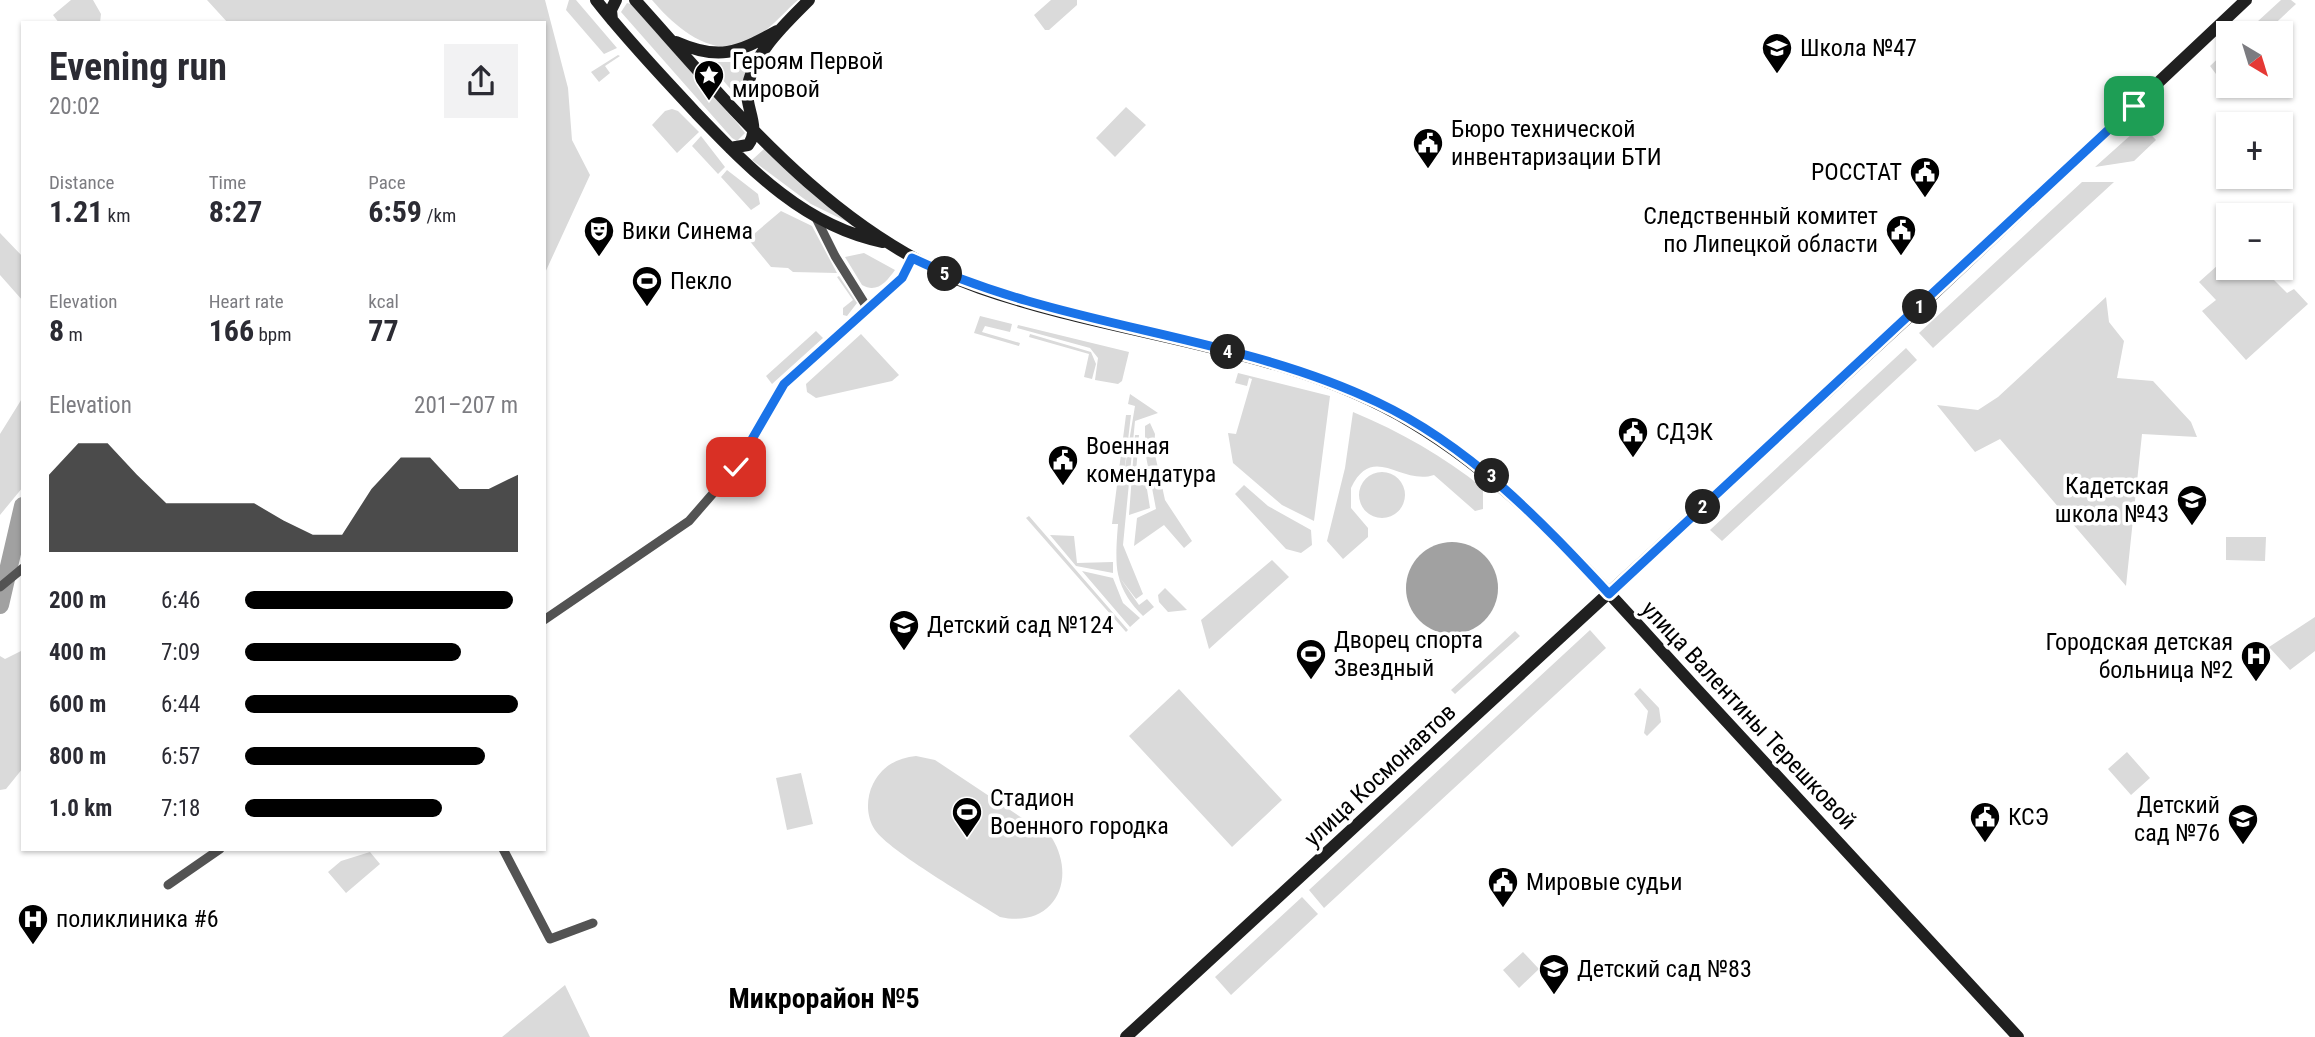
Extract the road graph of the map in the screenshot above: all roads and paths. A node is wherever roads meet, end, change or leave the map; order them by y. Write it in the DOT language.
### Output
graph roads {
  1 [pos="596,0"];
  2 [pos="616,0"];
  3 [pos="635,0"];
  4 [pos="809,0"];
  5 [pos="2246,0"];
  6 [pos="612,20"];
  7 [pos="780,30"];
  8 [pos="672,41"];
  9 [pos="754,131"];
  10 [pos="730,148"];
  11 [pos="815,216"];
  12 [pos="883,243"];
  13 [pos="912,258"];
  14 [pos="858,292"];
  15 [pos="886,292"];
  16 [pos="868,309"];
  17 [pos="21,570"];
  18 [pos="0,587"];
  19 [pos="1609,594"];
  20 [pos="546,619"];
  21 [pos="217,851"];
  22 [pos="504,851"];
  23 [pos="167,885"];
  24 [pos="593,923"];
  25 [pos="1126,1037"];
  26 [pos="2018,1037"];
  1 -- 6 [label="main road, улица Валентины Терешковой"];
  2 -- 6 [label="main road"];
  3 -- 8 [label="main road, улица Валентины Терешковой"];
  4 -- 7 [label="main road"];
  5 -- 19 [label="main road, улица Космонавтов"];
  6 -- 10 [label="main road, улица Валентины Терешковой"];
  7 -- 8 [label="main road"];
  7 -- 9 [label="main road"];
  8 -- 9 [label="main road, улица Валентины Терешковой"];
  9 -- 10 [label="main road"];
  9 -- 12 [label="main road, улица Валентины Терешковой"];
  10 -- 11 [label="main road, улица Валентины Терешковой"];
  11 -- 12 [label="main road, улица Валентины Терешковой"];
  11 -- 14 [label="street"];
  12 -- 13 [label="main road, улица Валентины Терешковой"];
  13 -- 15 [label="street"];
  13 -- 19 [label="main road, улица Валентины Терешковой"];
  14 -- 15 [label="street"];
  14 -- 16 [label="street"];
  15 -- 16 [label="street"];
  16 -- 20 [label="street"];
  17 -- 18 [label="street"];
  19 -- 25 [label="main road, улица Космонавтов"];
  19 -- 26 [label="main road, улица Валентины Терешковой"];
  21 -- 23 [label="street"];
  22 -- 24 [label="street"];
}
